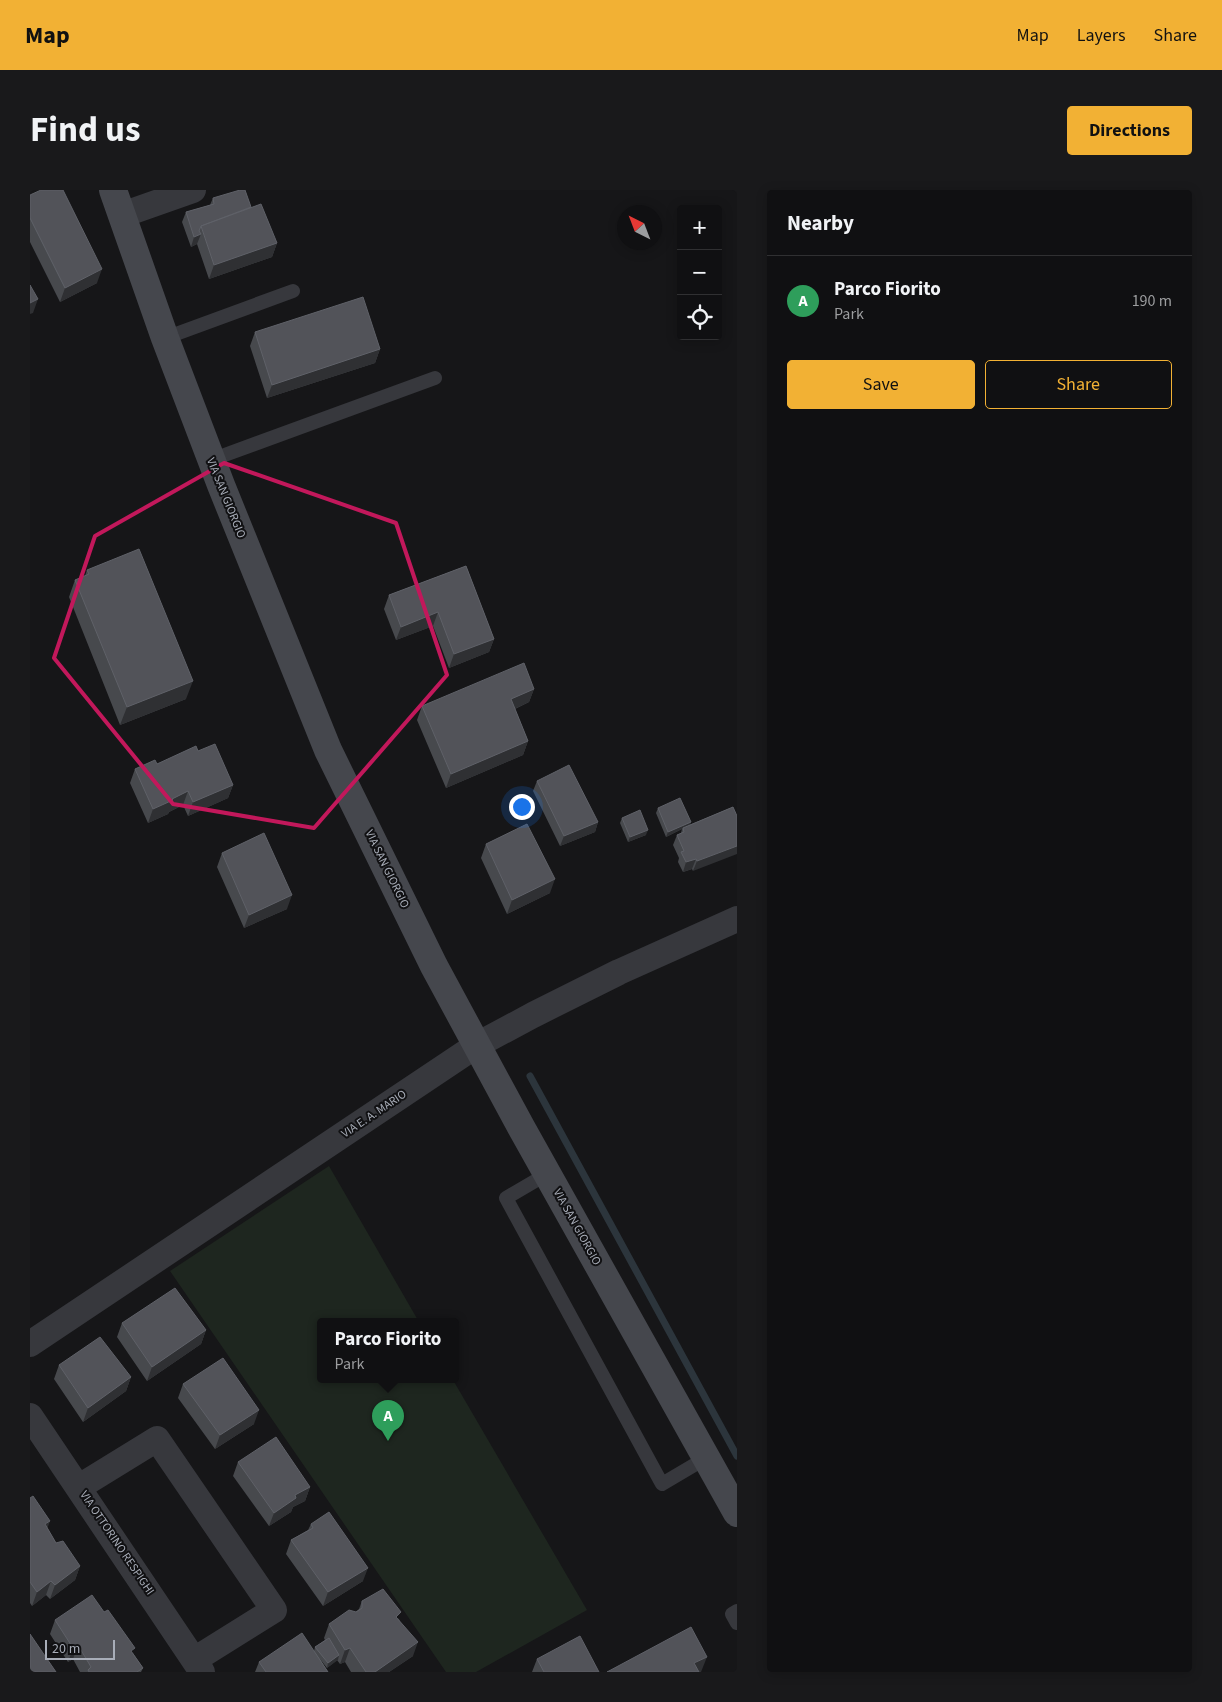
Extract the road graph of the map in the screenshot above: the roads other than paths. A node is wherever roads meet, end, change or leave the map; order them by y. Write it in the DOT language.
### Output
graph roads {
  1 [pos="193,190"];
  2 [pos="118,202"];
  3 [pos="293,291"];
  4 [pos="165,338"];
  5 [pos="435,378"];
  6 [pos="211,460"];
  7 [pos="737,920"];
  8 [pos="477,1045"];
  9 [pos="547,1174"];
  10 [pos="30,1344"];
  11 [pos="30,1416"];
  12 [pos="706,1458"];
  13 [pos="79,1487"];
  14 [pos="737,1513"];
  15 [pos="737,1611"];
  16 [pos="737,1623"];
  17 [pos="198,1666"];
  1 -- 2 [label="street"];
  2 -- 4 [label="street, VIA SAN GIORGIO"];
  3 -- 4 [label="lane"];
  4 -- 6 [label="street, VIA SAN GIORGIO"];
  5 -- 6 [label="lane"];
  6 -- 8 [label="street, VIA SAN GIORGIO"];
  7 -- 8 [label="street, VIA E. A. MARIO"];
  8 -- 9 [label="street, VIA SAN GIORGIO"];
  8 -- 10 [label="street, VIA E. A. MARIO"];
  9 -- 12 [label="street, VIA SAN GIORGIO"];
  9 -- 12 [label="lane"];
  11 -- 13 [label="street, VIA OTTORINO RESPIGHI"];
  12 -- 14 [label="street, VIA SAN GIORGIO"];
  13 -- 17 [label="street, VIA OTTORINO RESPIGHI"];
  13 -- 17 [label="street"];
  15 -- 16 [label="lane"];
}
